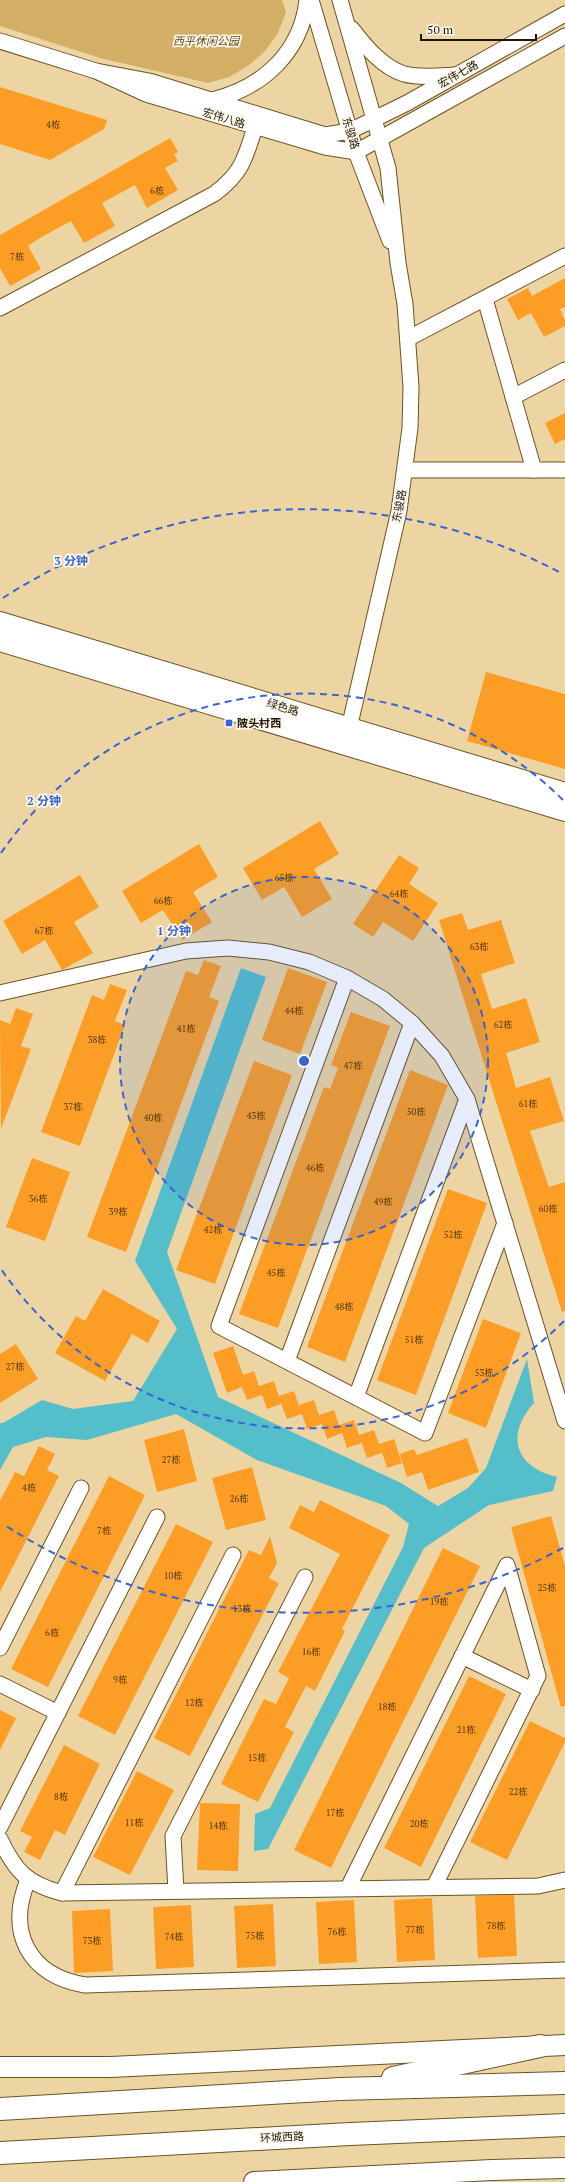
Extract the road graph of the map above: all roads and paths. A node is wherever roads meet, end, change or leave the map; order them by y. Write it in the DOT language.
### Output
graph roads {
  1 [pos="308,0"];
  2 [pos="311,0"];
  3 [pos="340,0"];
  4 [pos="565,14"];
  5 [pos="346,21"];
  6 [pos="565,36"];
  7 [pos="0,41"];
  8 [pos="96,71"];
  9 [pos="457,75"];
  10 [pos="212,100"];
  11 [pos="374,119"];
  12 [pos="255,127"];
  13 [pos="350,131"];
  14 [pos="380,139"];
  15 [pos="356,152"];
  16 [pos="565,256"];
  17 [pos="398,263"];
  18 [pos="485,299"];
  19 [pos="0,308"];
  20 [pos="409,338"];
  21 [pos="565,370"];
  22 [pos="513,397"];
  23 [pos="406,470"];
  24 [pos="534,470"];
  25 [pos="565,470"];
  26 [pos="0,622"];
  27 [pos="0,642"];
  28 [pos="348,736"];
  29 [pos="565,793"];
  30 [pos="565,811"];
  31 [pos="348,978"];
  32 [pos="0,993"];
  33 [pos="412,1023"];
  34 [pos="467,1099"];
  35 [pos="505,1222"];
  36 [pos="287,1361"];
  37 [pos="356,1397"];
  38 [pos="565,1421"];
  39 [pos="81,1488"];
  40 [pos="157,1517"];
  41 [pos="233,1555"];
  42 [pos="305,1577"];
  43 [pos="0,1648"];
  44 [pos="462,1656"];
  45 [pos="0,1684"];
  46 [pos="532,1690"];
  47 [pos="58,1713"];
  48 [pos="0,1827"];
  49 [pos="0,1839"];
  50 [pos="28,1880"];
  51 [pos="565,1880"];
  52 [pos="434,1887"];
  53 [pos="348,1888"];
  54 [pos="176,1891"];
  55 [pos="62,1893"];
  56 [pos="565,1970"];
  57 [pos="565,2045"];
  58 [pos="540,2046"];
  59 [pos="0,2067"];
  60 [pos="565,2083"];
  61 [pos="340,2089"];
  62 [pos="0,2108"];
  63 [pos="565,2125"];
  64 [pos="62,2150"];
  65 [pos="0,2153"];
  66 [pos="0,2166"];
  67 [pos="565,2168"];
  68 [pos="254,2182"];
  1 -- 10 [label="street"];
  2 -- 13 [label="street, 东骏路"];
  3 -- 5 [label="street, 东骏路"];
  4 -- 9 [label="street, 宏伟七路"];
  5 -- 9 [label="street"];
  5 -- 11 [label="street, 东骏路"];
  6 -- 14 [label="street, 宏伟七路"];
  7 -- 8 [label="street, 宏伟八路"];
  8 -- 10 [label="street, 宏伟八路"];
  8 -- 12 [label="street, 宏伟八路"];
  9 -- 11 [label="street, 宏伟七路"];
  10 -- 13 [label="street, 宏伟八路"];
  11 -- 13 [label="street, 宏伟七路"];
  11 -- 14 [label="street, 东骏路"];
  12 -- 15 [label="street, 宏伟八路"];
  12 -- 19 [label="street"];
  13 -- 15 [label="street, 东骏路"];
  14 -- 15 [label="street, 宏伟七路"];
  14 -- 17 [label="street, 东骏路"];
  15 -- 17 [label="street, 东骏路"];
  16 -- 18 [label="street"];
  17 -- 20 [label="street, 东骏路"];
  18 -- 20 [label="street"];
  18 -- 22 [label="street"];
  20 -- 23 [label="street, 东骏路"];
  21 -- 22 [label="street"];
  22 -- 24 [label="street"];
  23 -- 24 [label="street"];
  23 -- 28 [label="street, 东骏路"];
  24 -- 25 [label="street"];
  26 -- 28 [label="main road, 绿色路"];
  27 -- 28 [label="main road, 绿色路"];
  28 -- 29 [label="main road, 绿色路"];
  28 -- 30 [label="main road, 绿色路"];
  31 -- 32 [label="street"];
  31 -- 33 [label="street"];
  31 -- 36 [label="street"];
  33 -- 34 [label="street"];
  33 -- 36 [label="street"];
  34 -- 35 [label="street"];
  34 -- 37 [label="street"];
  35 -- 37 [label="street"];
  35 -- 38 [label="street"];
  36 -- 37 [label="street"];
  39 -- 43 [label="street"];
  40 -- 47 [label="street"];
  41 -- 55 [label="street"];
  42 -- 54 [label="street"];
  44 -- 46 [label="street"];
  44 -- 46 [label="street"];
  44 -- 53 [label="street"];
  45 -- 47 [label="street"];
  46 -- 52 [label="street"];
  47 -- 48 [label="street"];
  49 -- 50 [label="street"];
  50 -- 55 [label="street"];
  50 -- 56 [label="street"];
  51 -- 52 [label="street"];
  52 -- 53 [label="street"];
  53 -- 54 [label="street"];
  54 -- 55 [label="street"];
  57 -- 58 [label="main road"];
  58 -- 59 [label="main road"];
  58 -- 61 [label="highway"];
  60 -- 61 [label="highway"];
  61 -- 62 [label="highway"];
  63 -- 64 [label="highway, 环城西路"];
  64 -- 65 [label="highway, 环城西路"];
  64 -- 66 [label="highway"];
  67 -- 68 [label="main road"];
}
